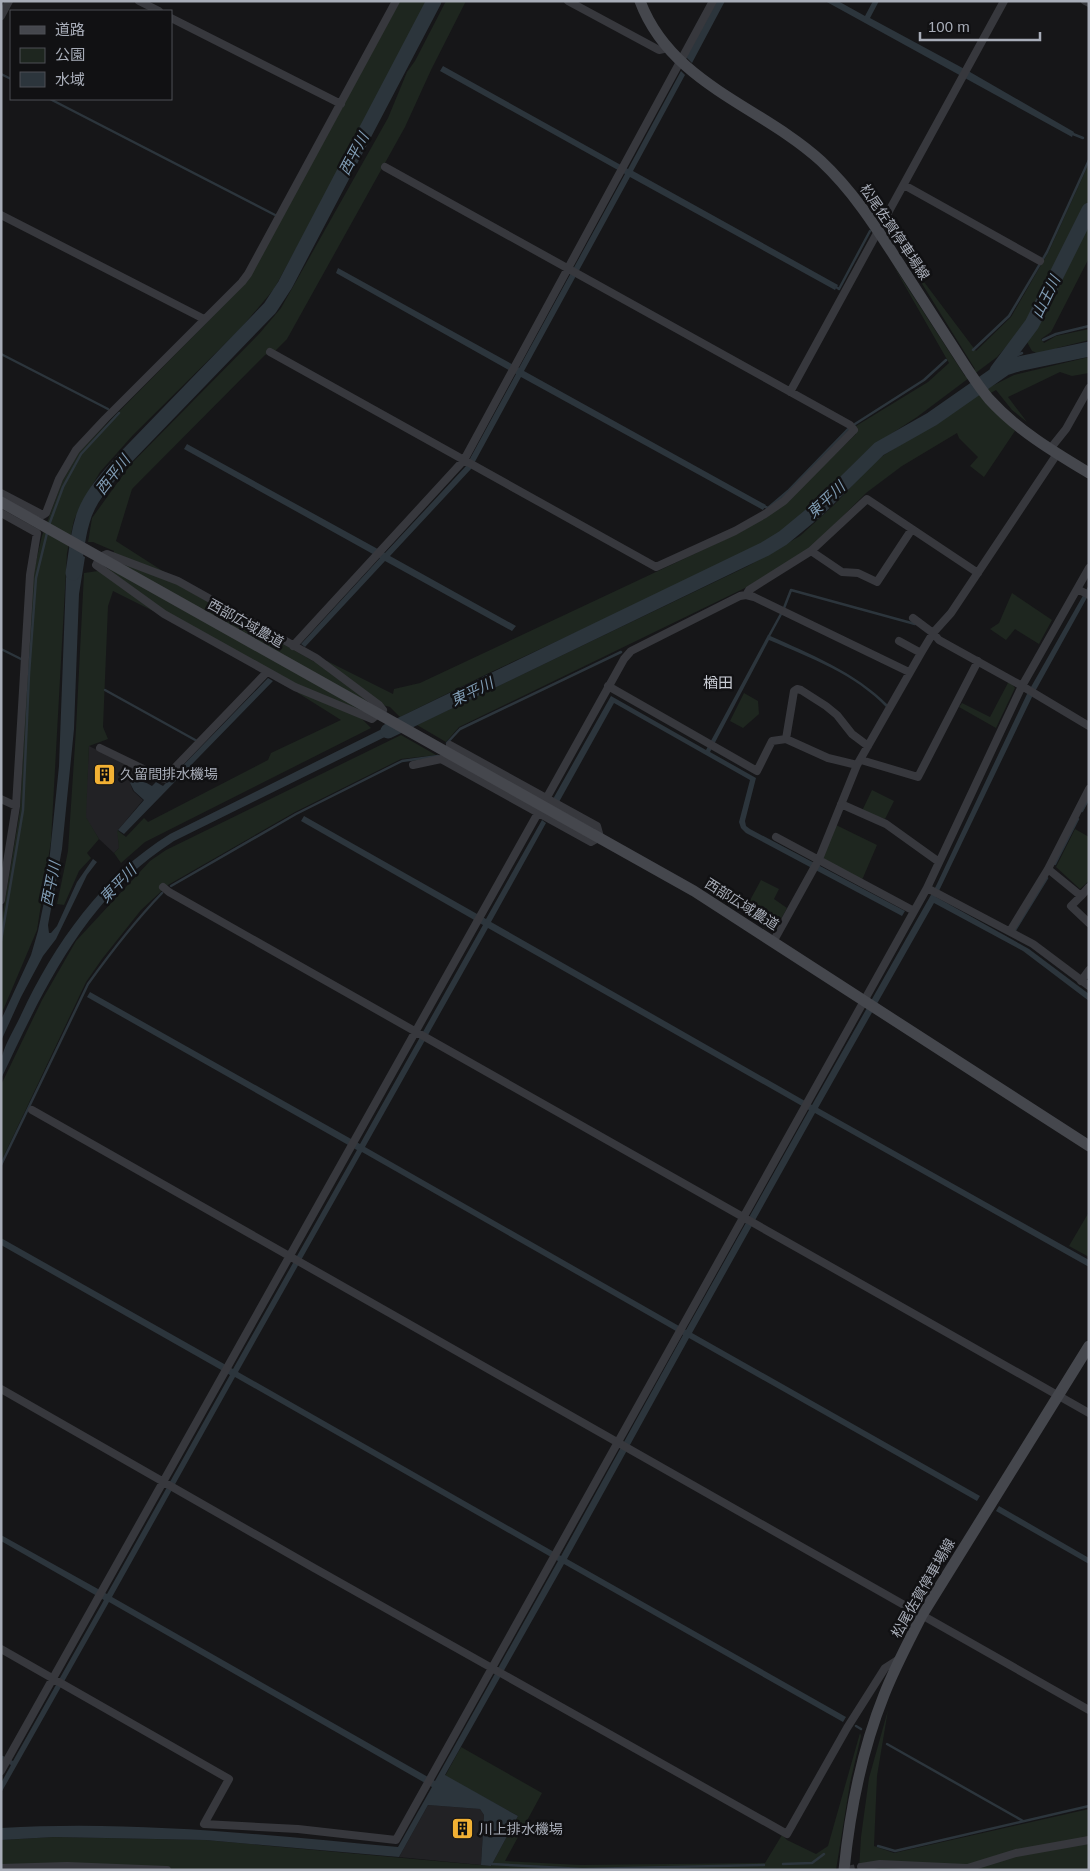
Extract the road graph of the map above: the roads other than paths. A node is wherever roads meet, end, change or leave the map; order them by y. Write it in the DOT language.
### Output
graph roads {
  1 [pos="9,1"];
  2 [pos="139,1"];
  3 [pos="396,1"];
  4 [pos="568,1"];
  5 [pos="640,1"];
  6 [pos="713,1"];
  7 [pos="1004,1"];
  8 [pos="1085,1"];
  9 [pos="1089,3"];
  10 [pos="157,10"];
  11 [pos="1,16"];
  12 [pos="172,19"];
  13 [pos="668,48"];
  14 [pos="681,62"];
  15 [pos="341,104"];
  16 [pos="385,167"];
  17 [pos="904,185"];
  18 [pos="1,215"];
  19 [pos="878,231"];
  20 [pos="1040,262"];
  21 [pos="568,269"];
  22 [pos="204,319"];
  23 [pos="270,352"];
  24 [pos="1089,388"];
  25 [pos="790,392"];
  26 [pos="1053,451"];
  27 [pos="464,460"];
  28 [pos="1089,473"];
  29 [pos="1,493"];
  30 [pos="1,502"];
  31 [pos="1,513"];
  32 [pos="912,529"];
  33 [pos="811,551"];
  34 [pos="100,557"];
  35 [pos="1089,568"];
  36 [pos="978,573"];
  37 [pos="1082,592"];
  38 [pos="746,595"];
  39 [pos="914,618"];
  40 [pos="933,633"];
  41 [pos="899,642"];
  42 [pos="293,646"];
  43 [pos="921,653"];
  44 [pos="978,661"];
  45 [pos="267,672"];
  46 [pos="909,672"];
  47 [pos="608,686"];
  48 [pos="1025,687"];
  49 [pos="378,714"];
  50 [pos="1089,726"];
  51 [pos="786,739"];
  52 [pos="450,745"];
  53 [pos="868,746"];
  54 [pos="100,748"];
  55 [pos="859,762"];
  56 [pos="413,765"];
  57 [pos="1089,789"];
  58 [pos="1,799"];
  59 [pos="546,799"];
  60 [pos="841,804"];
  61 [pos="16,806"];
  62 [pos="538,813"];
  63 [pos="776,836"];
  64 [pos="600,837"];
  65 [pos="818,860"];
  66 [pos="939,862"];
  67 [pos="1048,869"];
  68 [pos="163,887"];
  69 [pos="1089,887"];
  70 [pos="929,889"];
  71 [pos="1081,896"];
  72 [pos="1,900"];
  73 [pos="914,911"];
  74 [pos="1089,923"];
  75 [pos="1010,931"];
  76 [pos="773,942"];
  77 [pos="1089,970"];
  78 [pos="1081,981"];
  79 [pos="1089,986"];
  80 [pos="864,1002"];
  81 [pos="418,1032"];
  82 [pos="32,1110"];
  83 [pos="1089,1146"];
  84 [pos="745,1217"];
  85 [pos="292,1257"];
  86 [pos="1089,1346"];
  87 [pos="1,1389"];
  88 [pos="1058,1395"];
  89 [pos="1089,1413"];
  90 [pos="618,1443"];
  91 [pos="165,1482"];
  92 [pos="922,1615"];
  93 [pos="1,1649"];
  94 [pos="901,1658"];
  95 [pos="492,1668"];
  96 [pos="54,1679"];
  97 [pos="1089,1710"];
  98 [pos="5,1764"];
  99 [pos="1089,1840"];
  100 [pos="861,1867"];
  101 [pos="1,1868"];
  102 [pos="964,1869"];
  103 [pos="167,1870"];
  104 [pos="844,1870"];
  1 -- 11 [label="street"];
  2 -- 10 [label="street"];
  3 -- 15 [label="street"];
  4 -- 13 [label="street"];
  5 -- 13 [label="street, 松尾佐賀停車場線"];
  6 -- 14 [label="street"];
  7 -- 17 [label="street"];
  8 -- 9 [label="street"];
  12 -- 15 [label="street"];
  13 -- 14 [label="street, 松尾佐賀停車場線"];
  14 -- 19 [label="street, 松尾佐賀停車場線"];
  14 -- 21 [label="street"];
  15 -- 22 [label="street"];
  16 -- 21 [label="street"];
  17 -- 19 [label="street"];
  17 -- 20 [label="street"];
  18 -- 22 [label="street"];
  19 -- 25 [label="street"];
  19 -- 26 [label="street, 松尾佐賀停車場線"];
  21 -- 25 [label="street"];
  21 -- 27 [label="street"];
  22 -- 29 [label="street"];
  23 -- 27 [label="street"];
  24 -- 26 [label="street"];
  25 -- 27 [label="street"];
  26 -- 28 [label="street, 松尾佐賀停車場線"];
  26 -- 36 [label="street"];
  27 -- 42 [label="street"];
  30 -- 34 [label="street, 西部広域農道"];
  31 -- 61 [label="street"];
  32 -- 33 [label="street"];
  32 -- 33 [label="street"];
  32 -- 36 [label="street"];
  33 -- 38 [label="street"];
  34 -- 42 [label="street"];
  34 -- 45 [label="street"];
  34 -- 49 [label="street, 西部広域農道"];
  35 -- 37 [label="street"];
  36 -- 40 [label="street"];
  37 -- 48 [label="street"];
  38 -- 46 [label="street"];
  38 -- 47 [label="street"];
  39 -- 40 [label="street"];
  40 -- 43 [label="street"];
  40 -- 44 [label="street"];
  41 -- 43 [label="street"];
  42 -- 49 [label="street"];
  43 -- 46 [label="street"];
  44 -- 48 [label="street"];
  44 -- 55 [label="street"];
  45 -- 49 [label="street"];
  45 -- 54 [label="street"];
  46 -- 53 [label="street"];
  47 -- 51 [label="street"];
  47 -- 59 [label="street"];
  48 -- 50 [label="street"];
  48 -- 66 [label="street"];
  49 -- 64 [label="street, 西部広域農道"];
  51 -- 53 [label="street"];
  51 -- 55 [label="street"];
  52 -- 59 [label="street"];
  53 -- 55 [label="street"];
  55 -- 60 [label="street"];
  56 -- 62 [label="street"];
  57 -- 67 [label="street"];
  58 -- 61 [label="street"];
  59 -- 64 [label="street"];
  60 -- 65 [label="street"];
  60 -- 66 [label="street"];
  61 -- 72 [label="street"];
  62 -- 64 [label="street"];
  62 -- 81 [label="street"];
  63 -- 65 [label="street"];
  64 -- 76 [label="street, 西部広域農道"];
  65 -- 73 [label="street"];
  65 -- 76 [label="street"];
  66 -- 70 [label="street"];
  67 -- 71 [label="street"];
  67 -- 75 [label="street"];
  68 -- 81 [label="street"];
  69 -- 71 [label="street"];
  70 -- 73 [label="street"];
  70 -- 75 [label="street"];
  71 -- 74 [label="street"];
  73 -- 80 [label="street"];
  75 -- 78 [label="street"];
  76 -- 80 [label="street, 西部広域農道"];
  77 -- 78 [label="street"];
  78 -- 79 [label="street"];
  80 -- 83 [label="street, 西部広域農道"];
  80 -- 84 [label="street"];
  81 -- 84 [label="street"];
  81 -- 85 [label="street"];
  82 -- 85 [label="street"];
  84 -- 88 [label="street"];
  84 -- 90 [label="street"];
  85 -- 90 [label="street"];
  85 -- 91 [label="street"];
  86 -- 88 [label="street, 松尾佐賀停車場線"];
  87 -- 91 [label="street"];
  88 -- 89 [label="street"];
  88 -- 92 [label="street, 松尾佐賀停車場線"];
  90 -- 92 [label="street"];
  90 -- 95 [label="street"];
  91 -- 95 [label="street"];
  91 -- 96 [label="street"];
  92 -- 94 [label="street, 松尾佐賀停車場線"];
  92 -- 97 [label="street"];
  93 -- 96 [label="street"];
  94 -- 95 [label="street"];
  94 -- 104 [label="street, 松尾佐賀停車場線"];
  95 -- 96 [label="street"];
  96 -- 98 [label="street"];
  99 -- 102 [label="street"];
  100 -- 102 [label="street"];
  101 -- 103 [label="street"];
}
